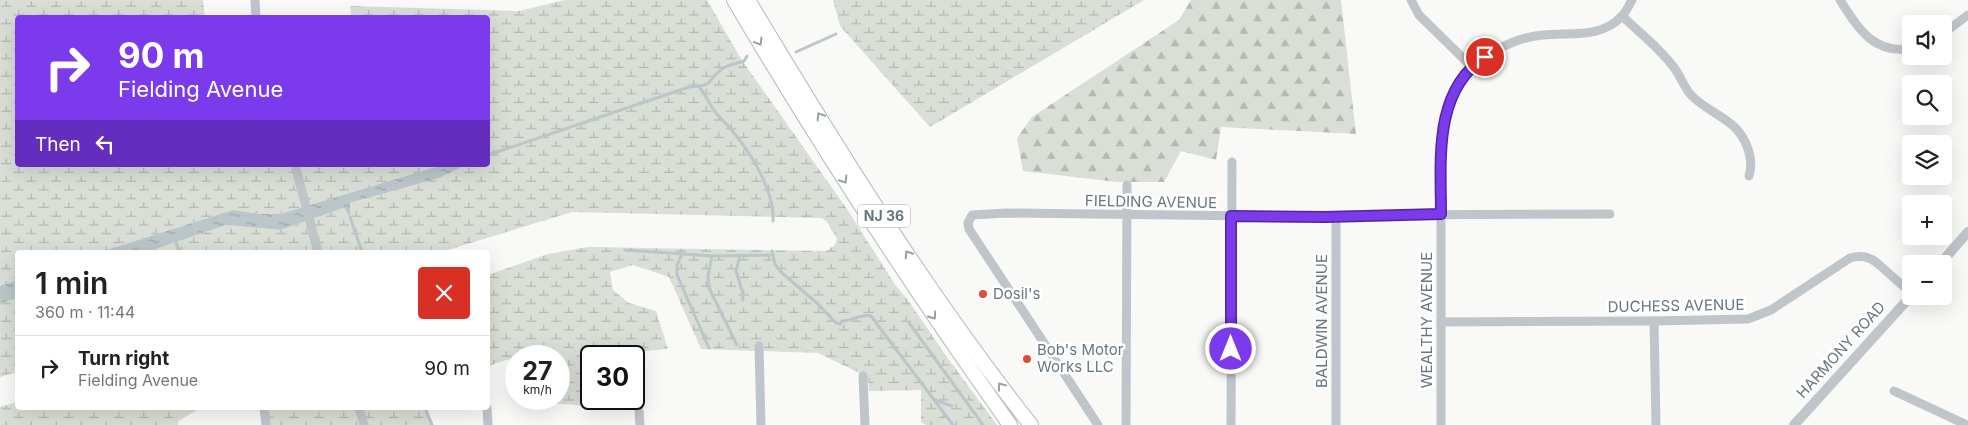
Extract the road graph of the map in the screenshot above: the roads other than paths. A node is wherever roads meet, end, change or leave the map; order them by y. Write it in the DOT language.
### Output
graph roads {
  1 [pos="255,0"];
  2 [pos="734,0"];
  3 [pos="748,0"];
  4 [pos="1410,0"];
  5 [pos="1632,0"];
  6 [pos="1840,0"];
  7 [pos="256,15"];
  8 [pos="1968,15"];
  9 [pos="1622,16"];
  10 [pos="1952,27"];
  11 [pos="1902,49"];
  12 [pos="1471,66"];
  13 [pos="1232,162"];
  14 [pos="296,167"];
  15 [pos="1749,176"];
  16 [pos="1127,185"];
  17 [pos="1441,214"];
  18 [pos="1610,214"];
  19 [pos="1126,216"];
  20 [pos="1231,216"];
  21 [pos="1336,217"];
  22 [pos="1966,238"];
  23 [pos="317,250"];
  24 [pos="1949,255"];
  25 [pos="1902,286"];
  26 [pos="1902,304"];
  27 [pos="1654,321"];
  28 [pos="1440,322"];
  29 [pos="759,346"];
  30 [pos="863,376"];
  31 [pos="1894,391"];
  32 [pos="264,410"];
  33 [pos="360,410"];
  34 [pos="487,410"];
  35 [pos="639,411"];
  36 [pos="266,425"];
  37 [pos="364,425"];
  38 [pos="488,425"];
  39 [pos="640,425"];
  40 [pos="761,425"];
  41 [pos="865,425"];
  42 [pos="1010,425"];
  43 [pos="1031,425"];
  44 [pos="1098,425"];
  45 [pos="1126,425"];
  46 [pos="1231,425"];
  47 [pos="1336,425"];
  48 [pos="1441,425"];
  49 [pos="1656,425"];
  50 [pos="1794,425"];
  51 [pos="1967,425"];
  1 -- 7 [label="street"];
  2 -- 42 [label="highway, NJ 36, one-way"];
  43 -- 3 [label="highway, NJ 36, one-way"];
  4 -- 12 [label="street"];
  5 -- 9 [label="street"];
  6 -- 11 [label="street"];
  8 -- 10 [label="street"];
  9 -- 12 [label="street"];
  9 -- 15 [label="street"];
  12 -- 17 [label="street, WEALTHY AVENUE"];
  13 -- 20 [label="street"];
  14 -- 23 [label="street"];
  16 -- 19 [label="street"];
  17 -- 18 [label="street, FIELDING AVENUE"];
  17 -- 21 [label="street, FIELDING AVENUE"];
  17 -- 28 [label="street, WEALTHY AVENUE"];
  19 -- 20 [label="street, FIELDING AVENUE"];
  19 -- 44 [label="street, FIELDING AVENUE"];
  19 -- 45 [label="street"];
  20 -- 21 [label="street, FIELDING AVENUE"];
  20 -- 46 [label="street"];
  21 -- 47 [label="street, BALDWIN AVENUE"];
  22 -- 24 [label="street"];
  25 -- 27 [label="street, DUCHESS AVENUE"];
  26 -- 50 [label="street, HARMONY ROAD"];
  27 -- 28 [label="street, DUCHESS AVENUE"];
  27 -- 49 [label="street"];
  28 -- 48 [label="street, WEALTHY AVENUE"];
  29 -- 40 [label="street"];
  30 -- 41 [label="street"];
  31 -- 51 [label="street"];
  32 -- 36 [label="street"];
  33 -- 37 [label="street"];
  34 -- 38 [label="street"];
  35 -- 39 [label="street"];
}
